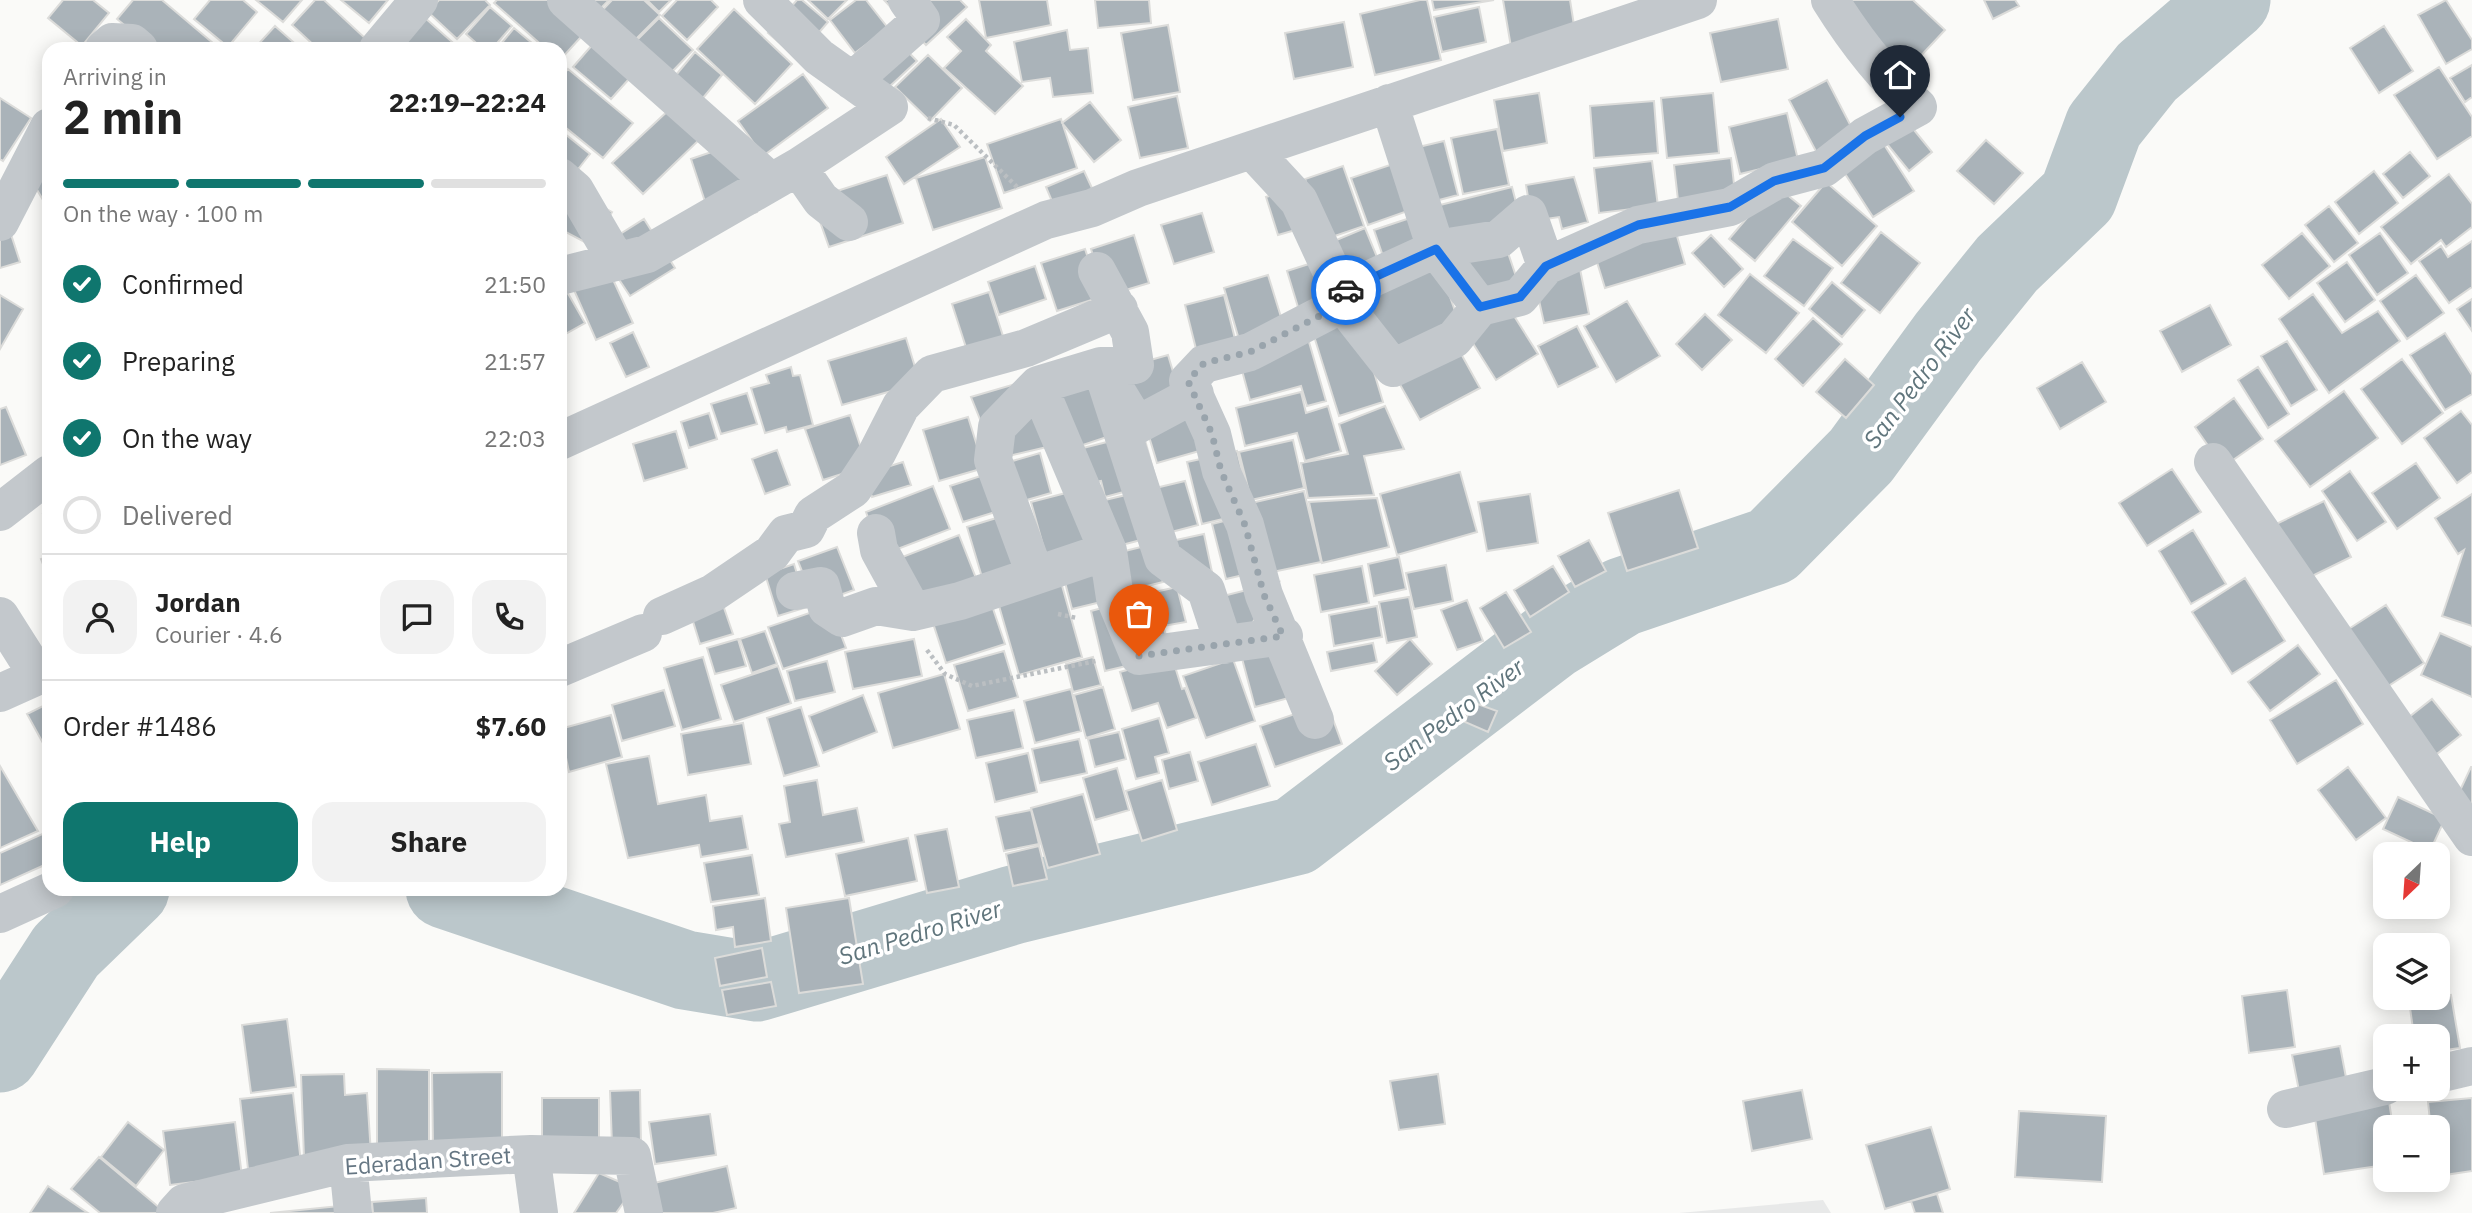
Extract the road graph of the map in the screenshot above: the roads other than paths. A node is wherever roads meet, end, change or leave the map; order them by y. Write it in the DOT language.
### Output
graph roads {
  1 [pos="419,0"];
  2 [pos="566,0"];
  3 [pos="762,0"];
  4 [pos="908,0"];
  5 [pos="1698,0"];
  6 [pos="1830,0"];
  7 [pos="396,42"];
  8 [pos="852,81"];
  9 [pos="1390,103"];
  10 [pos="42,141"];
  11 [pos="1252,150"];
  12 [pos="785,175"];
  13 [pos="567,183"];
  14 [pos="0,222"];
  15 [pos="849,222"];
  16 [pos="1436,249"];
  17 [pos="617,261"];
  18 [pos="1546,266"];
  19 [pos="1097,271"];
  20 [pos="567,274"];
  21 [pos="1342,292"];
  22 [pos="1480,307"];
  23 [pos="1119,309"];
  24 [pos="1101,366"];
  25 [pos="1038,385"];
  26 [pos="1195,394"];
  27 [pos="567,444"];
  28 [pos="2213,462"];
  29 [pos="42,479"];
  30 [pos="0,512"];
  31 [pos="876,533"];
  32 [pos="1108,551"];
  33 [pos="1035,573"];
  34 [pos="795,591"];
  35 [pos="913,612"];
  36 [pos="0,617"];
  37 [pos="1283,636"];
  38 [pos="1224,645"];
  39 [pos="567,665"];
  40 [pos="42,670"];
  41 [pos="42,674"];
  42 [pos="0,693"];
  43 [pos="1315,720"];
  44 [pos="2472,836"];
  45 [pos="42,895"];
  46 [pos="0,914"];
  47 [pos="2472,1066"];
  48 [pos="2450,1071"];
  49 [pos="2373,1089"];
  50 [pos="2286,1109"];
  51 [pos="531,1154"];
  52 [pos="348,1163"];
  53 [pos="181,1210"];
  54 [pos="354,1213"];
  55 [pos="539,1213"];
  56 [pos="644,1213"];
  1 -- 7 [label="street"];
  2 -- 12 [label="street"];
  3 -- 8 [label="street"];
  4 -- 8 [label="street"];
  5 -- 9 [label="street"];
  6 -- 18 [label="street"];
  8 -- 12 [label="street"];
  9 -- 11 [label="street"];
  9 -- 16 [label="street"];
  10 -- 14 [label="street"];
  11 -- 21 [label="street"];
  11 -- 27 [label="street"];
  12 -- 15 [label="street"];
  12 -- 17 [label="street"];
  13 -- 17 [label="street"];
  16 -- 18 [label="street"];
  16 -- 21 [label="street"];
  16 -- 22 [label="street"];
  17 -- 20 [label="street"];
  18 -- 22 [label="street"];
  19 -- 23 [label="street"];
  21 -- 22 [label="street"];
  21 -- 26 [label="street"];
  23 -- 24 [label="street"];
  23 -- 39 [label="street"];
  24 -- 25 [label="street"];
  24 -- 26 [label="street"];
  24 -- 38 [label="street"];
  25 -- 32 [label="street"];
  25 -- 33 [label="street"];
  26 -- 37 [label="street"];
  28 -- 44 [label="street"];
  29 -- 30 [label="street"];
  31 -- 35 [label="street"];
  32 -- 33 [label="street"];
  32 -- 38 [label="street"];
  33 -- 35 [label="street"];
  34 -- 35 [label="street"];
  36 -- 40 [label="street"];
  37 -- 38 [label="street"];
  37 -- 43 [label="street"];
  41 -- 42 [label="street"];
  45 -- 46 [label="street"];
  47 -- 48 [label="street"];
  49 -- 50 [label="street"];
  51 -- 52 [label="street, Ederadan Street"];
  51 -- 55 [label="street"];
  51 -- 56 [label="street, Ederadan Street"];
  52 -- 53 [label="street, Ederadan Street"];
  52 -- 54 [label="street"];
}
